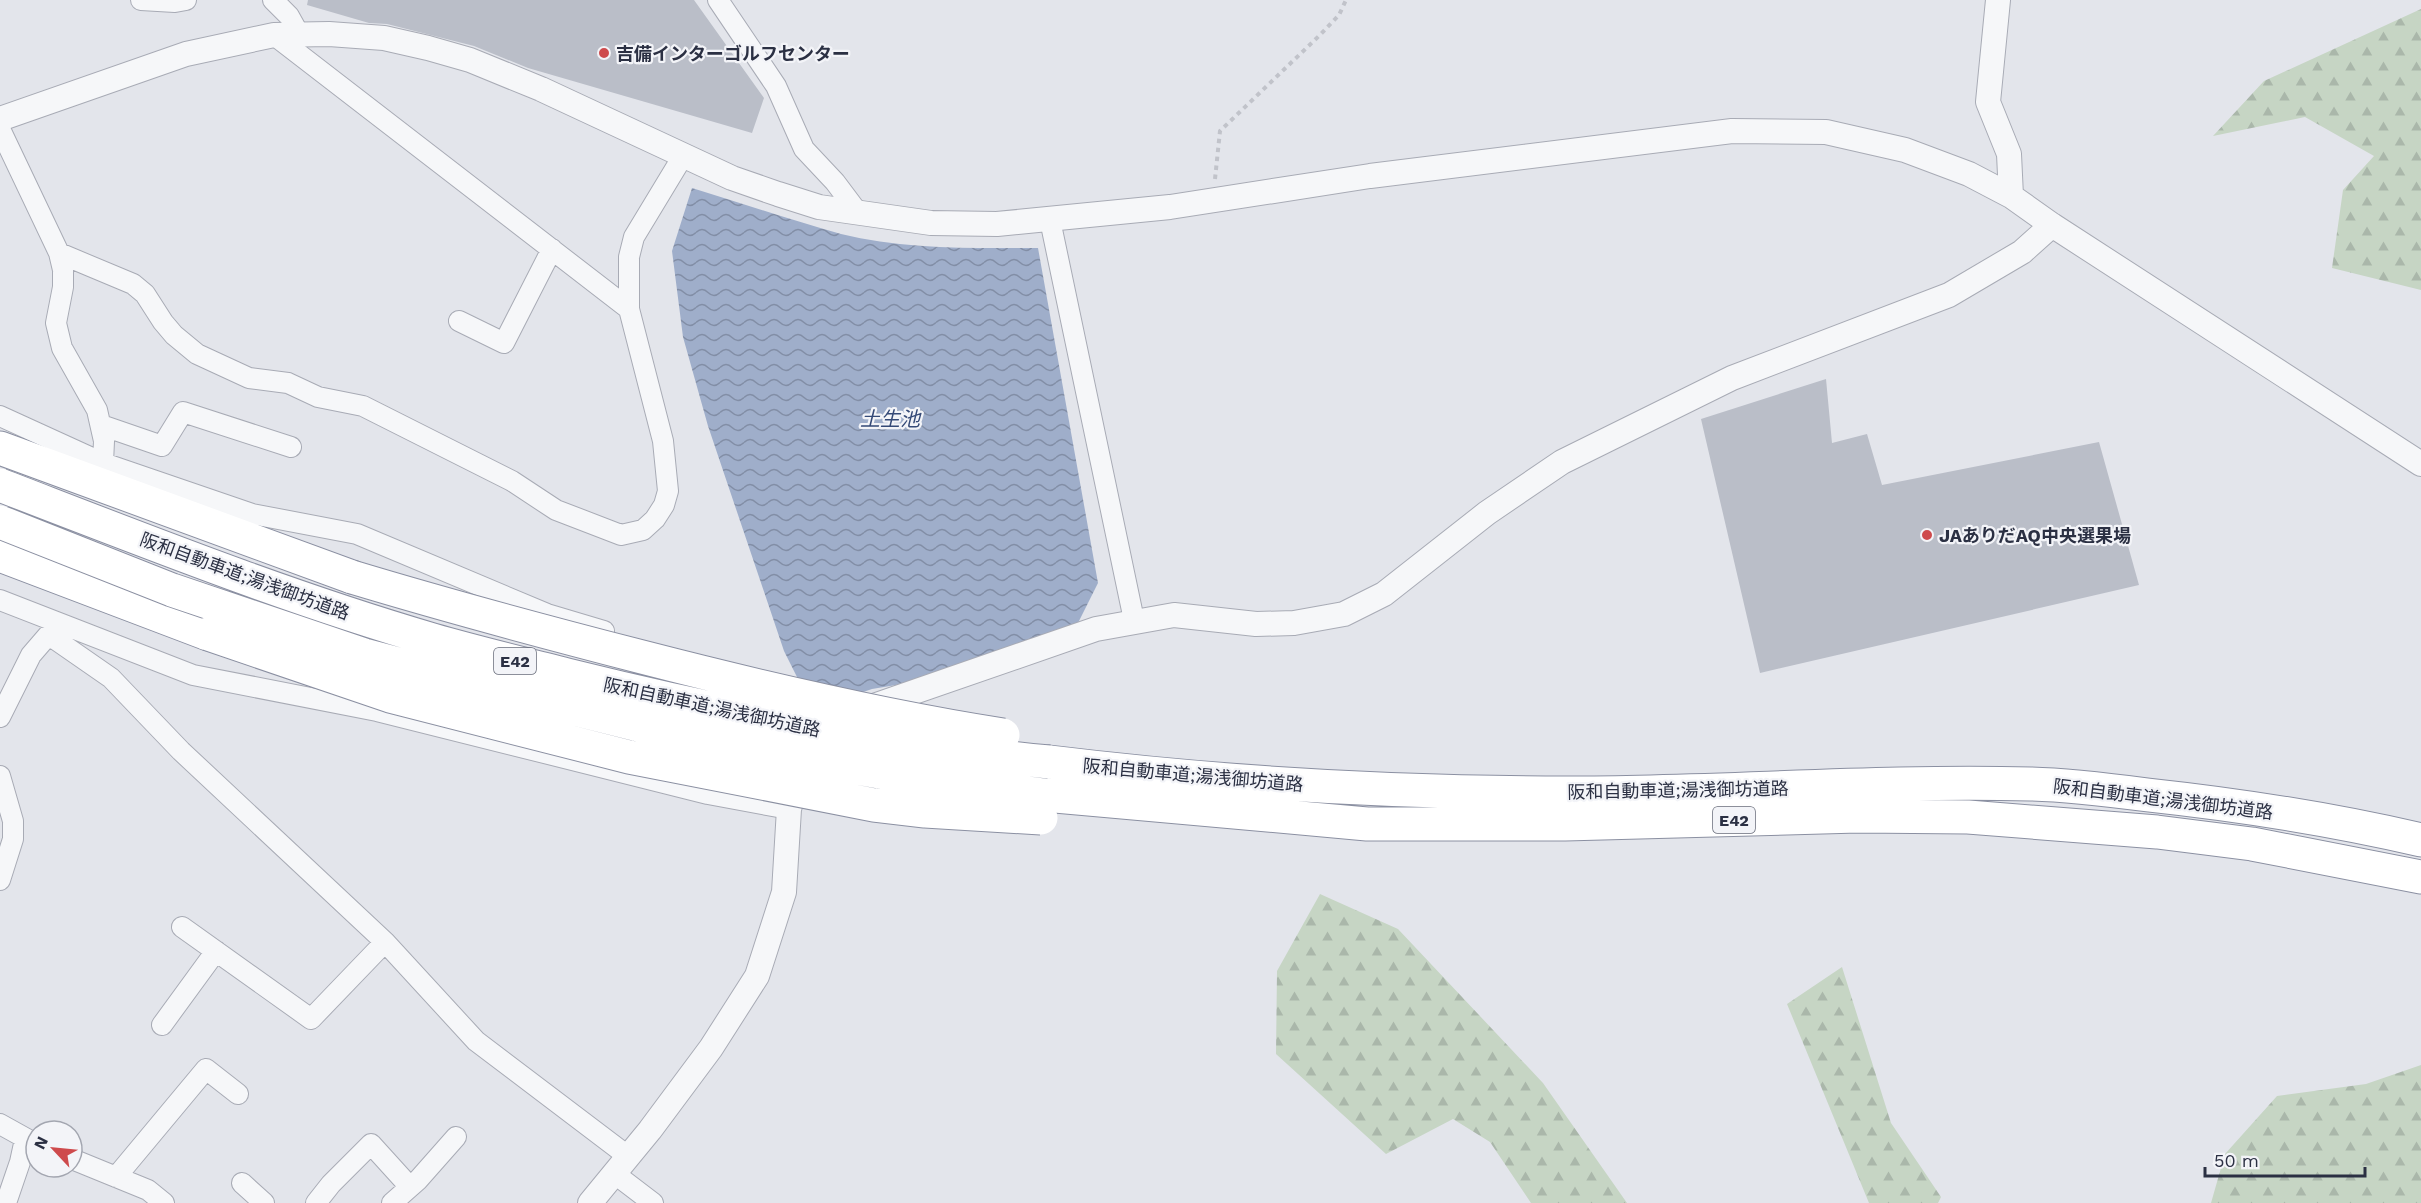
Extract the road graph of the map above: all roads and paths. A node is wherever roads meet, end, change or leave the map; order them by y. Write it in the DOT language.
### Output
graph roads {
  1 [pos="141,0"];
  2 [pos="186,0"];
  3 [pos="273,0"];
  4 [pos="718,0"];
  5 [pos="1346,0"];
  6 [pos="1998,0"];
  7 [pos="299,34"];
  8 [pos="274,35"];
  9 [pos="0,119"];
  10 [pos="0,129"];
  11 [pos="683,156"];
  12 [pos="2011,196"];
  13 [pos="1213,201"];
  14 [pos="859,214"];
  15 [pos="1050,220"];
  16 [pos="2052,225"];
  17 [pos="552,249"];
  18 [pos="59,253"];
  19 [pos="629,309"];
  20 [pos="459,321"];
  21 [pos="0,416"];
  22 [pos="100,425"];
  23 [pos="291,447"];
  24 [pos="0,448"];
  25 [pos="103,463"];
  26 [pos="2421,464"];
  27 [pos="0,485"];
  28 [pos="0,522"];
  29 [pos="0,555"];
  30 [pos="0,600"];
  31 [pos="1134,620"];
  32 [pos="53,629"];
  33 [pos="0,717"];
  34 [pos="1050,753"];
  35 [pos="0,776"];
  36 [pos="708,794"];
  37 [pos="1043,807"];
  38 [pos="789,809"];
  39 [pos="2421,840"];
  40 [pos="2421,877"];
  41 [pos="0,880"];
  42 [pos="182,927"];
  43 [pos="385,942"];
  44 [pos="216,951"];
  45 [pos="162,1025"];
  46 [pos="238,1094"];
  47 [pos="0,1124"];
  48 [pos="456,1137"];
  49 [pos="24,1138"];
  50 [pos="24,1154"];
  51 [pos="84,1164"];
  52 [pos="622,1166"];
  53 [pos="116,1177"];
  54 [pos="242,1183"];
  55 [pos="410,1187"];
  56 [pos="6,1203"];
  57 [pos="164,1203"];
  58 [pos="264,1203"];
  59 [pos="316,1203"];
  60 [pos="392,1203"];
  61 [pos="590,1203"];
  62 [pos="653,1203"];
  1 -- 2 [label="street"];
  3 -- 7 [label="street"];
  4 -- 14 [label="street"];
  5 -- 13 [label="path"];
  6 -- 12 [label="street"];
  7 -- 8 [label="street"];
  7 -- 11 [label="street"];
  8 -- 9 [label="street"];
  8 -- 17 [label="street"];
  10 -- 18 [label="street"];
  11 -- 14 [label="street"];
  11 -- 19 [label="street"];
  12 -- 13 [label="street"];
  12 -- 16 [label="street"];
  13 -- 15 [label="street"];
  14 -- 15 [label="street"];
  15 -- 31 [label="street"];
  16 -- 26 [label="street"];
  16 -- 31 [label="street"];
  17 -- 19 [label="street"];
  17 -- 20 [label="street"];
  18 -- 19 [label="street"];
  18 -- 22 [label="street"];
  21 -- 25 [label="street"];
  22 -- 23 [label="street"];
  22 -- 25 [label="street"];
  24 -- 34 [label="highway, bridge"];
  25 -- 36 [label="street"];
  27 -- 34 [label="highway, 阪和自動車道;湯浅御坊道路 / E42, bridge"];
  28 -- 37 [label="highway, 阪和自動車道;湯浅御坊道路 / E42, bridge"];
  29 -- 37 [label="highway, bridge"];
  30 -- 32 [label="street"];
  31 -- 38 [label="street"];
  32 -- 33 [label="street"];
  32 -- 36 [label="street"];
  32 -- 43 [label="street"];
  34 -- 39 [label="highway, 阪和自動車道;湯浅御坊道路 / E42"];
  35 -- 41 [label="street"];
  36 -- 38 [label="street"];
  37 -- 40 [label="highway, 阪和自動車道;湯浅御坊道路 / E42"];
  38 -- 52 [label="street"];
  42 -- 44 [label="street"];
  43 -- 44 [label="street"];
  43 -- 52 [label="street"];
  44 -- 45 [label="street"];
  46 -- 53 [label="street"];
  47 -- 49 [label="street"];
  48 -- 55 [label="street"];
  50 -- 56 [label="street"];
  51 -- 53 [label="street"];
  52 -- 61 [label="street"];
  52 -- 62 [label="street"];
  53 -- 57 [label="street"];
  54 -- 58 [label="street"];
  55 -- 59 [label="street"];
  55 -- 60 [label="street"];
}
